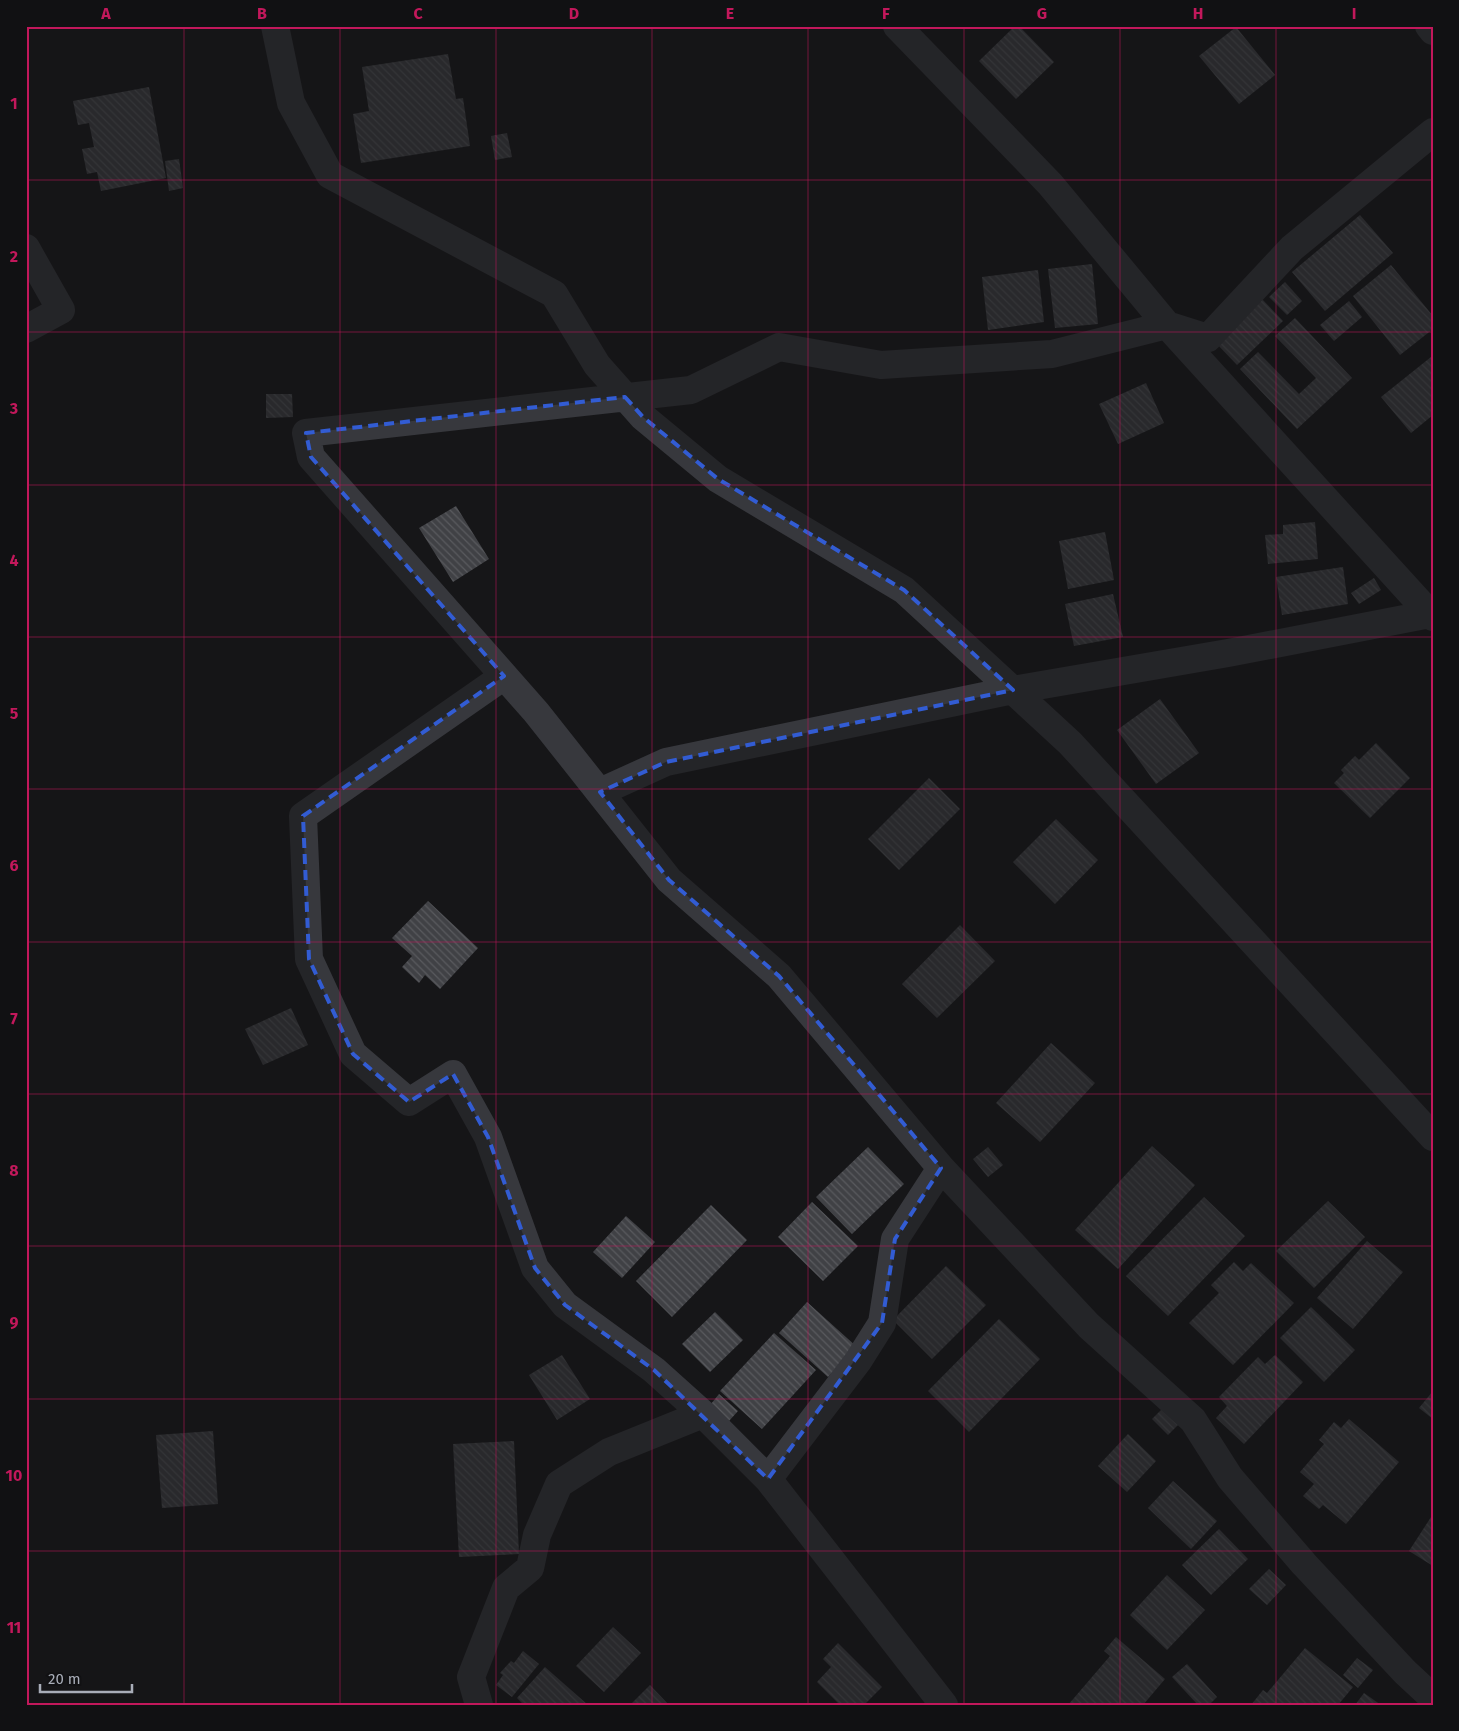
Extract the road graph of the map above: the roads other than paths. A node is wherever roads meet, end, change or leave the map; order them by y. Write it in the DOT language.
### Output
graph roads {
  1 [pos="275,26"];
  2 [pos="897,26"];
  3 [pos="1429,26"];
  4 [pos="1433,30"];
  5 [pos="1433,132"];
  6 [pos="26,248"];
  7 [pos="1167,325"];
  8 [pos="26,329"];
  9 [pos="625,398"];
  10 [pos="1431,615"];
  11 [pos="504,676"];
  12 [pos="1013,690"];
  13 [pos="600,792"];
  14 [pos="1433,1137"];
  15 [pos="941,1168"];
  16 [pos="703,1414"];
  17 [pos="768,1479"];
  18 [pos="1433,1698"];
  19 [pos="480,1705"];
  20 [pos="944,1705"];
  1 -- 9 [label="street"];
  2 -- 7 [label="street"];
  3 -- 4 [label="street"];
  5 -- 7 [label="street"];
  6 -- 8 [label="street"];
  7 -- 9 [label="street"];
  7 -- 10 [label="street"];
  9 -- 11 [label="street"];
  9 -- 12 [label="street"];
  10 -- 12 [label="street"];
  11 -- 13 [label="street"];
  11 -- 16 [label="street"];
  12 -- 13 [label="street"];
  12 -- 14 [label="street"];
  13 -- 15 [label="street"];
  15 -- 17 [label="street"];
  15 -- 18 [label="street"];
  16 -- 17 [label="street"];
  16 -- 19 [label="street"];
  17 -- 20 [label="street"];
}
